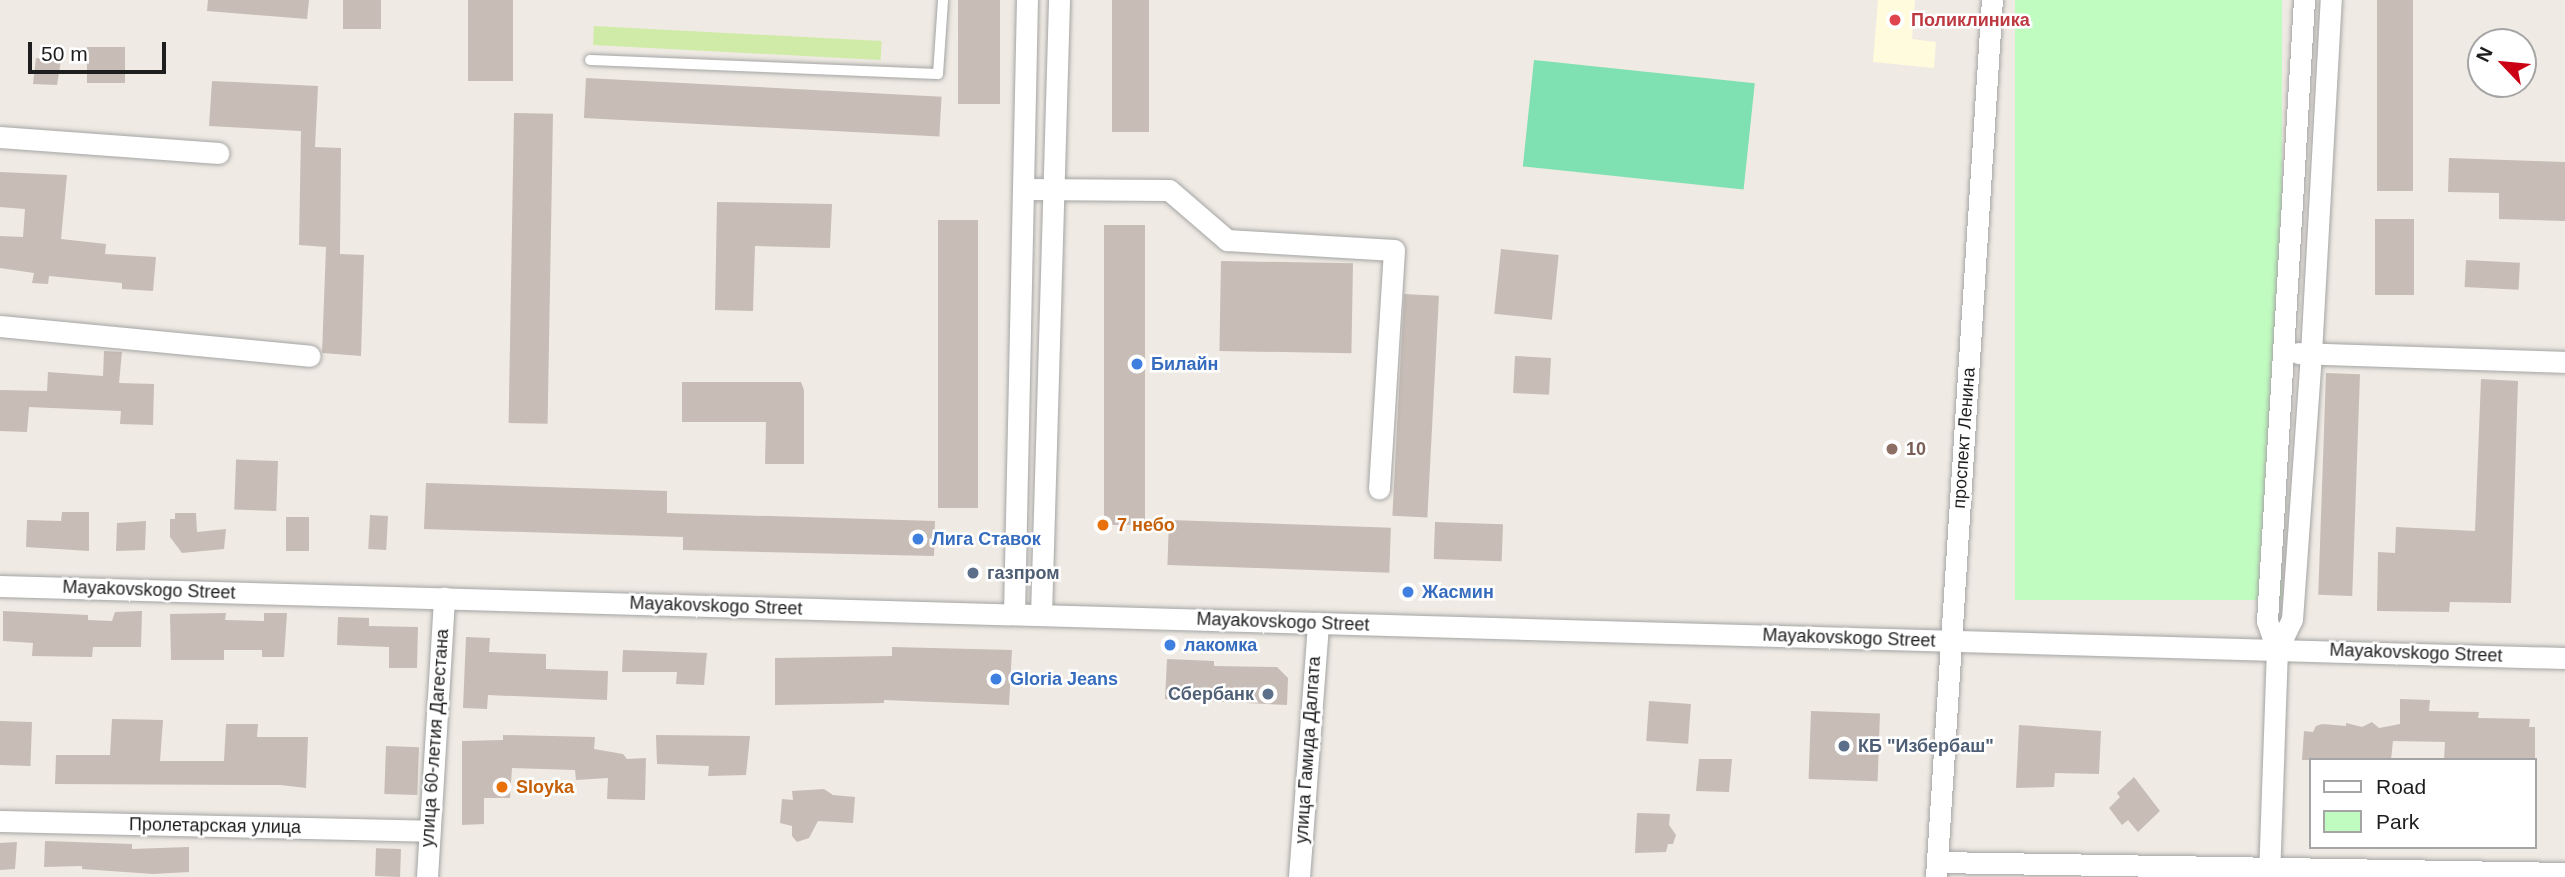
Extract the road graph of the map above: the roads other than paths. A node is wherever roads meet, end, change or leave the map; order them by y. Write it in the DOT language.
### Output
graph roads {
  1 [pos="943,0"];
  2 [pos="1027,0"];
  3 [pos="1059,0"];
  4 [pos="1992,0"];
  5 [pos="2304,0"];
  6 [pos="2331,0"];
  7 [pos="590,60"];
  8 [pos="0,137"];
  9 [pos="218,153"];
  10 [pos="1023,189"];
  11 [pos="1054,189"];
  12 [pos="2317,255"];
  13 [pos="2288,256"];
  14 [pos="0,326"];
  15 [pos="2282,353"];
  16 [pos="2312,353"];
  17 [pos="310,356"];
  18 [pos="2565,362"];
  19 [pos="1378,489"];
  20 [pos="0,586"];
  21 [pos="444,598"];
  22 [pos="1014,614"];
  23 [pos="1041,615"];
  24 [pos="1318,623"];
  25 [pos="1951,640"];
  26 [pos="2277,650"];
  27 [pos="2565,658"];
  28 [pos="0,821"];
  29 [pos="429,831"];
  30 [pos="1937,869"];
  31 [pos="2269,872"];
  32 [pos="2565,873"];
  33 [pos="427,877"];
  34 [pos="1299,877"];
  1 -- 7 [label="lane"];
  2 -- 10 [label="street"];
  3 -- 11 [label="street"];
  4 -- 25 [label="street, проспект Ленина"];
  5 -- 13 [label="street"];
  6 -- 12 [label="street"];
  8 -- 9 [label="street"];
  10 -- 11 [label="street"];
  10 -- 22 [label="street"];
  11 -- 19 [label="street"];
  11 -- 23 [label="street"];
  12 -- 13 [label="street"];
  12 -- 16 [label="street"];
  13 -- 15 [label="street"];
  14 -- 17 [label="street"];
  15 -- 16 [label="street"];
  15 -- 26 [label="street"];
  16 -- 18 [label="street"];
  16 -- 26 [label="street"];
  20 -- 21 [label="street, Mayakovskogo Street"];
  21 -- 22 [label="street, Mayakovskogo Street"];
  21 -- 29 [label="street, улица 60-летия Дагестана"];
  22 -- 23 [label="street, Mayakovskogo Street"];
  23 -- 24 [label="street, Mayakovskogo Street"];
  24 -- 25 [label="street, Mayakovskogo Street"];
  24 -- 34 [label="street, улица Гамида Далгата"];
  25 -- 26 [label="street, Mayakovskogo Street"];
  25 -- 30 [label="street, проспект Ленина"];
  26 -- 27 [label="street, Mayakovskogo Street"];
  26 -- 31 [label="street"];
  28 -- 29 [label="street, Пролетарская улица"];
  29 -- 33 [label="street, улица 60-летия Дагестана"];
  30 -- 31 [label="street"];
  31 -- 32 [label="street"];
}
